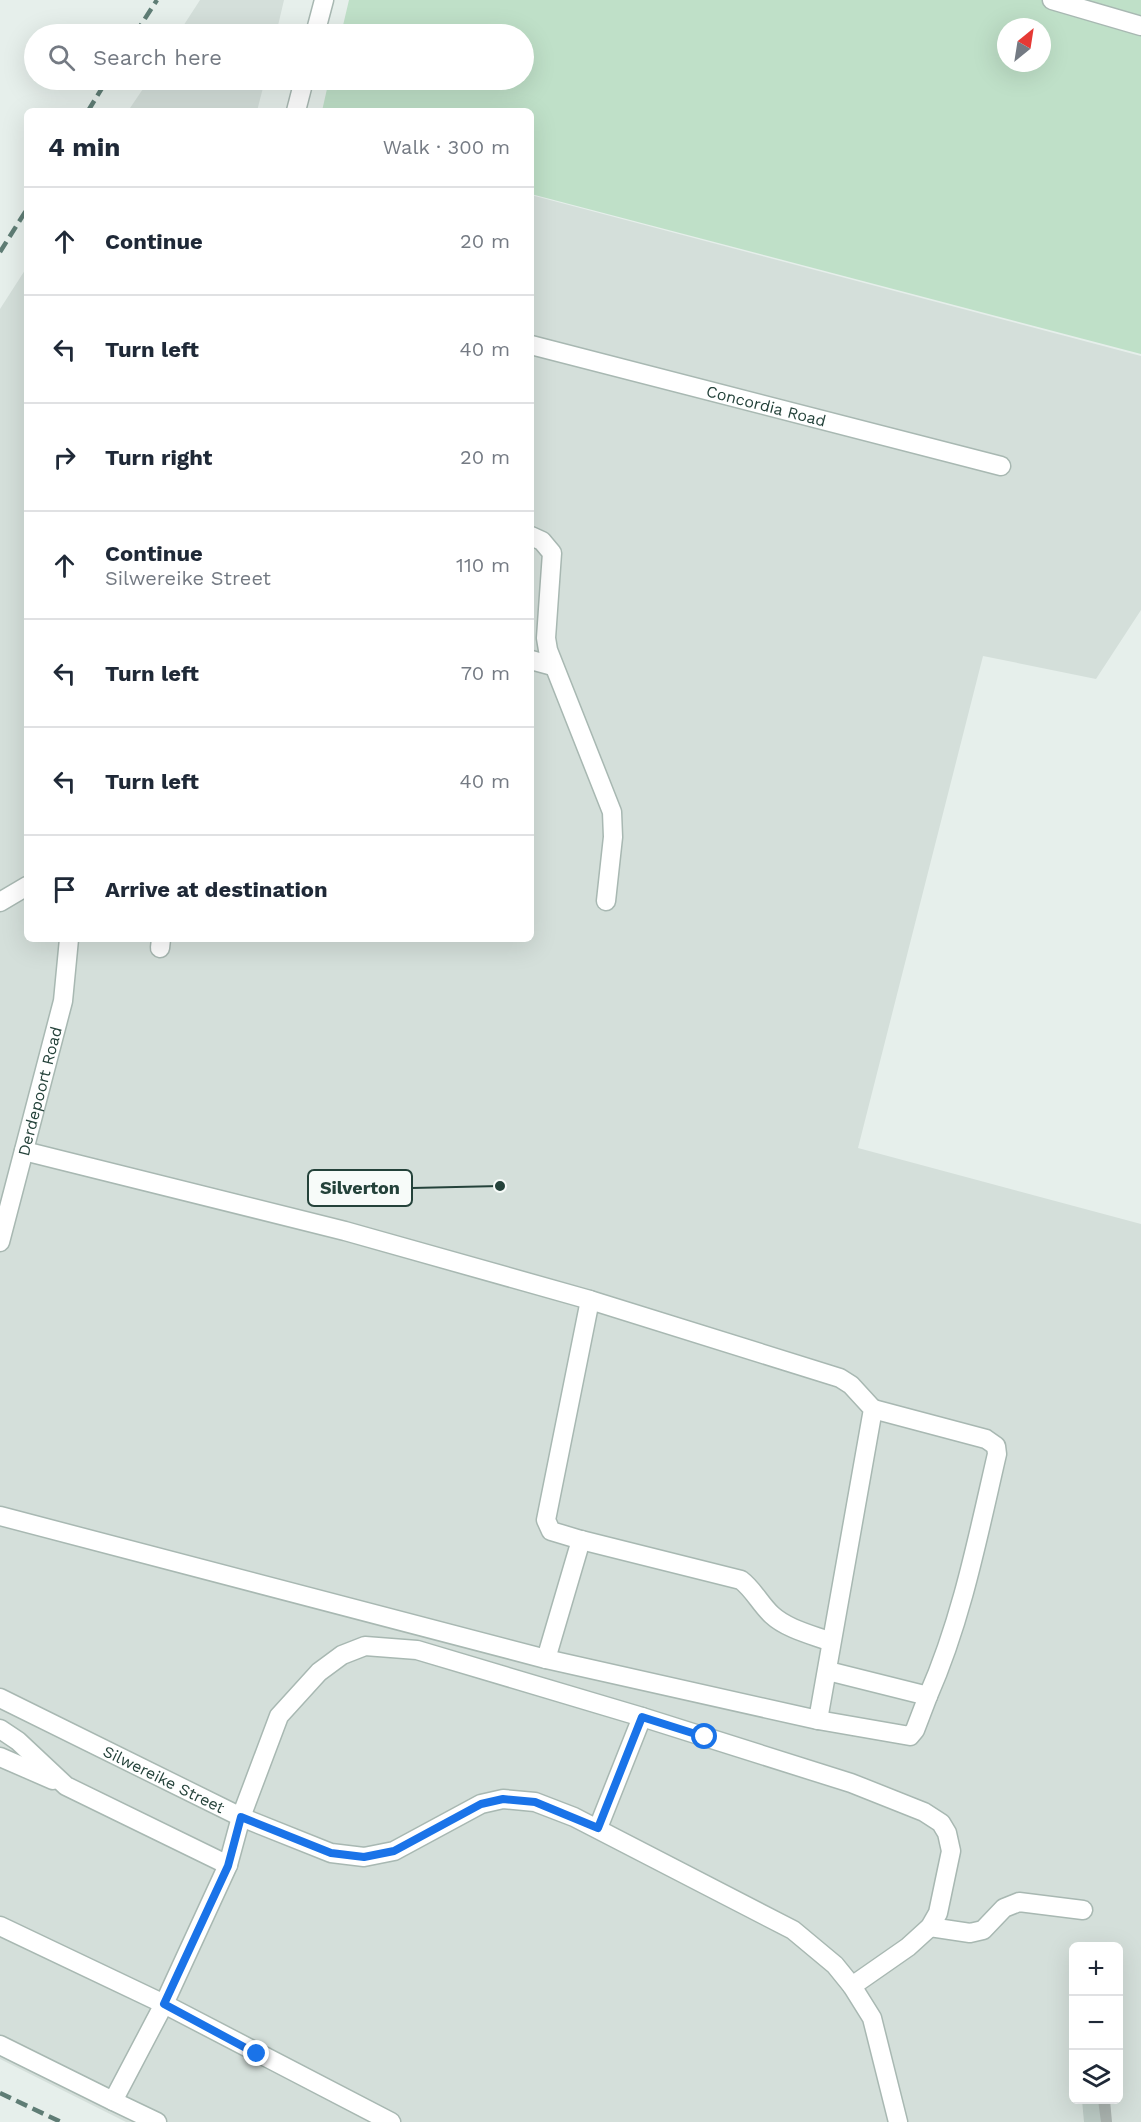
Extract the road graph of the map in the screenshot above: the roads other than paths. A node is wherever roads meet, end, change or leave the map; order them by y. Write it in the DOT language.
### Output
graph roads {
  1 [pos="324,0"];
  2 [pos="1052,0"];
  3 [pos="318,24"];
  4 [pos="1141,26"];
  5 [pos="301,90"];
  6 [pos="297,108"];
  7 [pos="534,346"];
  8 [pos="1001,466"];
  9 [pos="534,537"];
  10 [pos="534,661"];
  11 [pos="553,666"];
  12 [pos="24,888"];
  13 [pos="1,900"];
  14 [pos="606,900"];
  15 [pos="69,942"];
  16 [pos="24,1151"];
  17 [pos="0,1242"];
  18 [pos="590,1300"];
  19 [pos="873,1409"];
  20 [pos="0,1516"];
  21 [pos="581,1540"];
  22 [pos="831,1642"];
  23 [pos="546,1659"];
  24 [pos="828,1671"];
  25 [pos="928,1696"];
  26 [pos="0,1698"];
  27 [pos="642,1717"];
  28 [pos="818,1720"];
  29 [pos="0,1729"];
  30 [pos="0,1757"];
  31 [pos="66,1786"];
  32 [pos="241,1817"];
  33 [pos="598,1828"];
  34 [pos="228,1866"];
  35 [pos="1083,1910"];
  36 [pos="0,1926"];
  37 [pos="930,1927"];
  38 [pos="852,1986"];
  39 [pos="164,2004"];
  40 [pos="0,2045"];
  41 [pos="113,2101"];
  42 [pos="157,2122"];
  43 [pos="391,2122"];
  44 [pos="898,2122"];
  1 -- 3 [label="street"];
  2 -- 4 [label="street"];
  5 -- 6 [label="street"];
  7 -- 8 [label="street, Concordia Road"];
  9 -- 11 [label="street"];
  10 -- 11 [label="street"];
  11 -- 14 [label="street"];
  12 -- 13 [label="street"];
  15 -- 16 [label="street, Derdepoort Road"];
  16 -- 17 [label="street, Derdepoort Road"];
  16 -- 18 [label="street"];
  18 -- 19 [label="street"];
  18 -- 21 [label="street"];
  19 -- 22 [label="street"];
  19 -- 25 [label="street"];
  20 -- 23 [label="street"];
  21 -- 22 [label="street"];
  21 -- 23 [label="street"];
  22 -- 24 [label="street"];
  23 -- 28 [label="street"];
  24 -- 25 [label="street"];
  24 -- 28 [label="street"];
  25 -- 28 [label="street"];
  26 -- 32 [label="street, Silwereike Street"];
  27 -- 32 [label="street"];
  27 -- 33 [label="street"];
  27 -- 37 [label="street"];
  29 -- 31 [label="street"];
  30 -- 31 [label="street"];
  31 -- 34 [label="street"];
  32 -- 33 [label="street, Silwereike Street"];
  32 -- 34 [label="street"];
  33 -- 38 [label="street, Silwereike Street"];
  34 -- 39 [label="street"];
  35 -- 37 [label="street"];
  36 -- 39 [label="street"];
  37 -- 38 [label="street"];
  38 -- 44 [label="street, Silwereike Street"];
  39 -- 41 [label="street"];
  39 -- 43 [label="street"];
  40 -- 41 [label="street"];
  41 -- 42 [label="street"];
}
